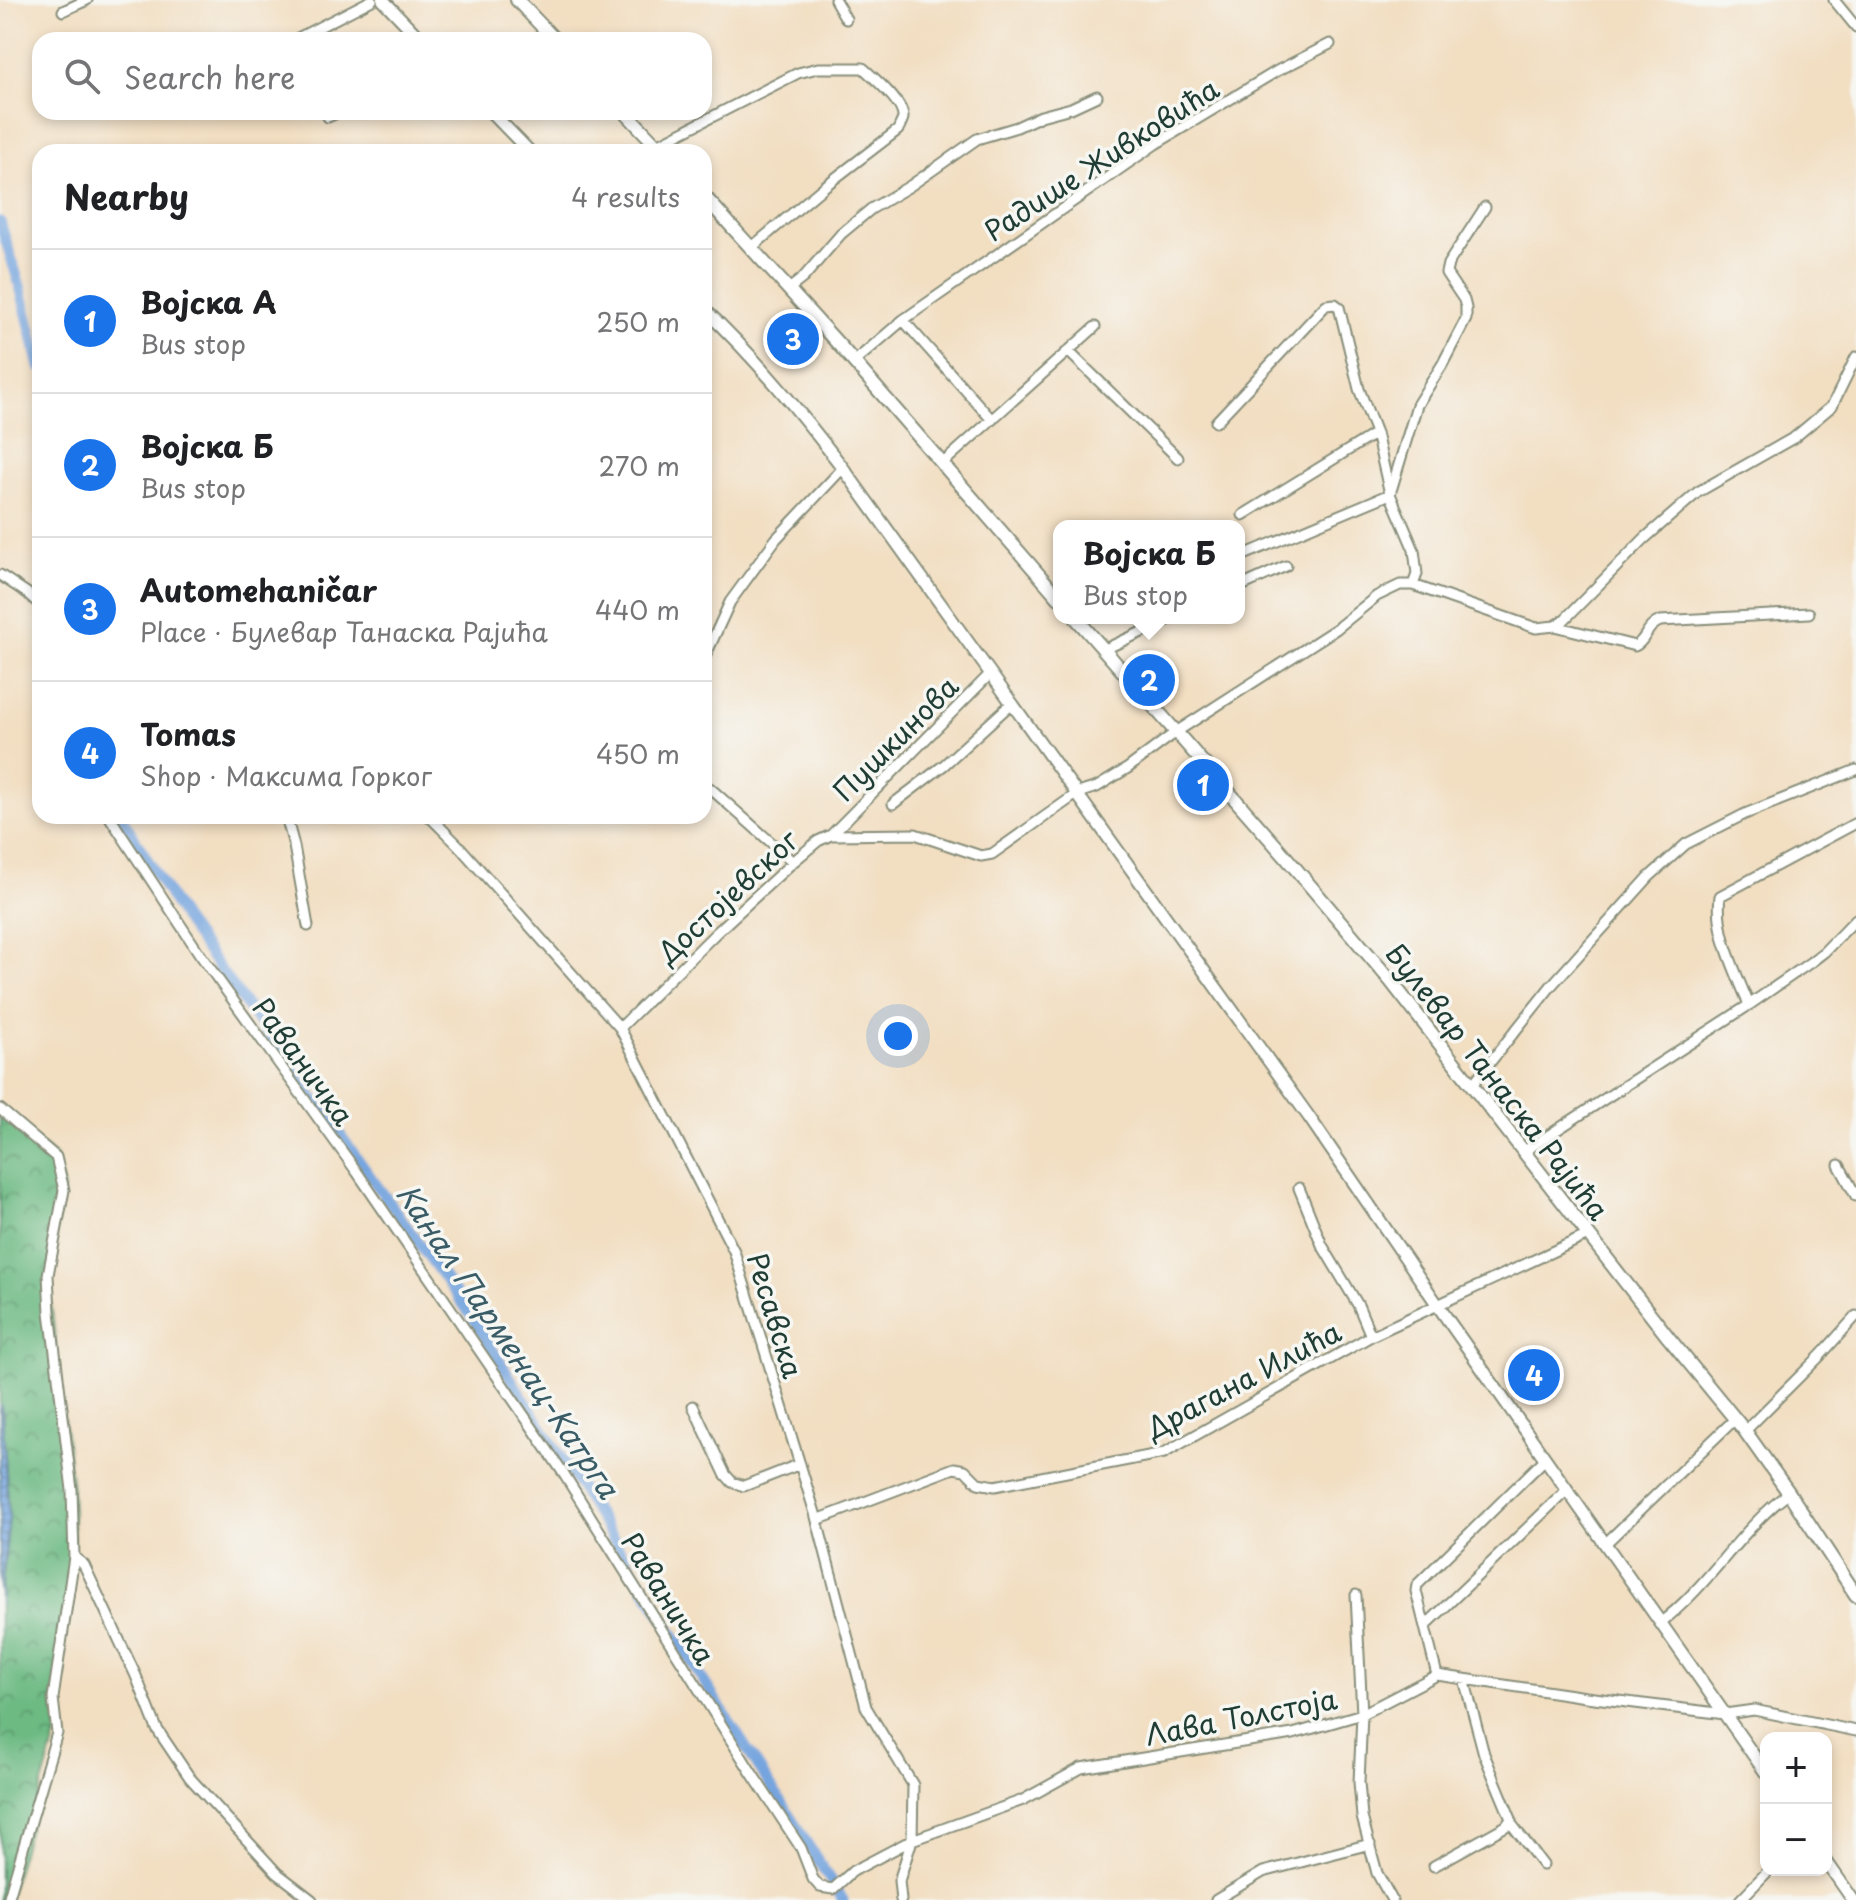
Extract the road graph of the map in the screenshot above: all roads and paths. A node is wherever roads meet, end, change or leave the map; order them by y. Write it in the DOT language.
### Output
graph roads {
  1 [pos="87,0"];
  2 [pos="372,0"];
  3 [pos="383,0"];
  4 [pos="517,0"];
  5 [pos="835,0"];
  6 [pos="1834,0"];
  7 [pos="63,11"];
  8 [pos="846,19"];
  9 [pos="1856,27"];
  10 [pos="310,32"];
  11 [pos="413,32"];
  12 [pos="547,32"];
  13 [pos="1330,44"];
  14 [pos="1097,96"];
  15 [pos="498,120"];
  16 [pos="633,120"];
  17 [pos="711,120"];
  18 [pos="712,120"];
  19 [pos="521,144"];
  20 [pos="656,144"];
  21 [pos="667,144"];
  22 [pos="712,204"];
  23 [pos="1485,207"];
  24 [pos="752,247"];
  25 [pos="789,289"];
  26 [pos="903,320"];
  27 [pos="712,321"];
  28 [pos="1095,327"];
  29 [pos="1068,351"];
  30 [pos="1856,357"];
  31 [pos="854,362"];
  32 [pos="992,420"];
  33 [pos="1216,422"];
  34 [pos="1376,433"];
  35 [pos="1178,458"];
  36 [pos="942,464"];
  37 [pos="843,468"];
  38 [pos="1390,494"];
  39 [pos="1243,515"];
  40 [pos="1245,554"];
  41 [pos="1286,566"];
  42 [pos="0,575"];
  43 [pos="1245,584"];
  44 [pos="1413,585"];
  45 [pos="1053,591"];
  46 [pos="32,598"];
  47 [pos="1809,613"];
  48 [pos="1081,624"];
  49 [pos="1159,624"];
  50 [pos="1555,626"];
  51 [pos="712,641"];
  52 [pos="1103,650"];
  53 [pos="991,673"];
  54 [pos="1012,703"];
  55 [pos="1176,732"];
  56 [pos="1856,770"];
  57 [pos="712,790"];
  58 [pos="1078,793"];
  59 [pos="893,804"];
  60 [pos="1856,823"];
  61 [pos="114,824"];
  62 [pos="288,824"];
  63 [pos="437,824"];
  64 [pos="831,835"];
  65 [pos="793,862"];
  66 [pos="1856,919"];
  67 [pos="308,926"];
  68 [pos="1749,1005"];
  69 [pos="620,1028"];
  70 [pos="1472,1085"];
  71 [pos="0,1109"];
  72 [pos="1523,1152"];
  73 [pos="1839,1165"];
  74 [pos="1299,1188"];
  75 [pos="1856,1196"];
  76 [pos="1588,1235"];
  77 [pos="1437,1304"];
  78 [pos="1856,1316"];
  79 [pos="1371,1336"];
  80 [pos="693,1406"];
  81 [pos="1735,1419"];
  82 [pos="1745,1431"];
  83 [pos="1545,1459"];
  84 [pos="800,1464"];
  85 [pos="1567,1490"];
  86 [pos="1789,1493"];
  87 [pos="817,1520"];
  88 [pos="1606,1543"];
  89 [pos="74,1557"];
  90 [pos="1356,1595"];
  91 [pos="1856,1595"];
  92 [pos="1660,1623"];
  93 [pos="1425,1626"];
  94 [pos="1437,1675"];
  95 [pos="1464,1679"];
  96 [pos="1362,1714"];
  97 [pos="1725,1714"];
  98 [pos="1856,1731"];
  99 [pos="1760,1764"];
  100 [pos="1510,1822"];
  101 [pos="912,1840"];
  102 [pos="1370,1844"];
  103 [pos="1543,1865"];
  104 [pos="1434,1866"];
  105 [pos="1832,1870"];
  106 [pos="1763,1876"];
  107 [pos="8,1900"];
  108 [pos="312,1900"];
  109 [pos="901,1900"];
  110 [pos="1216,1900"];
  111 [pos="1392,1900"];
  112 [pos="1740,1900"];
  113 [pos="1853,1900"];
  1 -- 7 [label="street"];
  2 -- 10 [label="street"];
  3 -- 11 [label="street"];
  4 -- 12 [label="main road"];
  5 -- 8 [label="street"];
  6 -- 9 [label="street"];
  13 -- 26 [label="street, Радише Живковића"];
  14 -- 25 [label="street"];
  15 -- 19 [label="street"];
  16 -- 20 [label="main road"];
  17 -- 21 [label="street"];
  18 -- 24 [label="street"];
  22 -- 24 [label="main road"];
  23 -- 38 [label="street"];
  24 -- 25 [label="main road"];
  25 -- 31 [label="main road"];
  26 -- 31 [label="street, Радише Живковића"];
  26 -- 32 [label="street"];
  27 -- 37 [label="street"];
  28 -- 29 [label="street"];
  29 -- 32 [label="street"];
  29 -- 35 [label="street"];
  30 -- 50 [label="street"];
  31 -- 36 [label="main road"];
  32 -- 36 [label="street"];
  33 -- 34 [label="street"];
  34 -- 38 [label="street"];
  34 -- 39 [label="street"];
  36 -- 45 [label="main road"];
  37 -- 51 [label="street"];
  37 -- 53 [label="street"];
  38 -- 40 [label="street"];
  38 -- 44 [label="street"];
  41 -- 43 [label="street"];
  42 -- 46 [label="street"];
  44 -- 50 [label="street"];
  44 -- 55 [label="street, Достојевског"];
  47 -- 50 [label="street"];
  48 -- 52 [label="main road, Булевар Танаска Рајића"];
  49 -- 52 [label="street"];
  52 -- 55 [label="main road, Булевар Танаска Рајића"];
  53 -- 54 [label="street"];
  53 -- 64 [label="street, Пушкинова"];
  54 -- 58 [label="street"];
  54 -- 59 [label="street"];
  55 -- 58 [label="street, Достојевског"];
  55 -- 70 [label="main road, Булевар Танаска Рајића"];
  56 -- 70 [label="street"];
  57 -- 65 [label="street"];
  58 -- 64 [label="street, Достојевског"];
  58 -- 77 [label="street"];
  60 -- 68 [label="street"];
  61 -- 101 [label="street, Раваничка"];
  62 -- 67 [label="street"];
  63 -- 69 [label="street, Ресавска"];
  64 -- 65 [label="street, Достојевског"];
  65 -- 69 [label="street, Достојевског"];
  66 -- 68 [label="street"];
  68 -- 72 [label="street"];
  69 -- 84 [label="street, Ресавска"];
  70 -- 72 [label="main road, Булевар Танаска Рајића"];
  71 -- 89 [label="street"];
  72 -- 76 [label="main road, Булевар Танаска Рајића"];
  73 -- 75 [label="street"];
  74 -- 79 [label="street"];
  76 -- 77 [label="street"];
  76 -- 81 [label="main road, Булевар Танаска Рајића"];
  77 -- 79 [label="street, Драгана Илића"];
  77 -- 83 [label="street"];
  78 -- 82 [label="street"];
  79 -- 87 [label="street, Драгана Илића"];
  80 -- 84 [label="street"];
  81 -- 82 [label="main road, Булевар Танаска Рајића"];
  81 -- 88 [label="street"];
  82 -- 86 [label="main road, Булевар Танаска Рајића"];
  83 -- 85 [label="street"];
  83 -- 93 [label="street"];
  84 -- 87 [label="street, Ресавска"];
  85 -- 88 [label="street"];
  85 -- 93 [label="street"];
  86 -- 91 [label="main road, Булевар Танаска Рајића"];
  86 -- 92 [label="street"];
  87 -- 101 [label="street, Ресавска"];
  88 -- 92 [label="street"];
  89 -- 107 [label="street"];
  89 -- 108 [label="street"];
  90 -- 96 [label="street"];
  92 -- 97 [label="street"];
  93 -- 94 [label="street"];
  94 -- 95 [label="street"];
  94 -- 96 [label="street, Лава Толстоја"];
  95 -- 97 [label="street"];
  95 -- 100 [label="street"];
  96 -- 101 [label="street, Лава Толстоја"];
  96 -- 102 [label="street"];
  97 -- 98 [label="street"];
  97 -- 99 [label="street"];
  100 -- 103 [label="street"];
  100 -- 104 [label="street"];
  101 -- 109 [label="street, Ресавска"];
  102 -- 110 [label="street"];
  102 -- 111 [label="street"];
  105 -- 113 [label="street"];
  106 -- 112 [label="street"];
}
